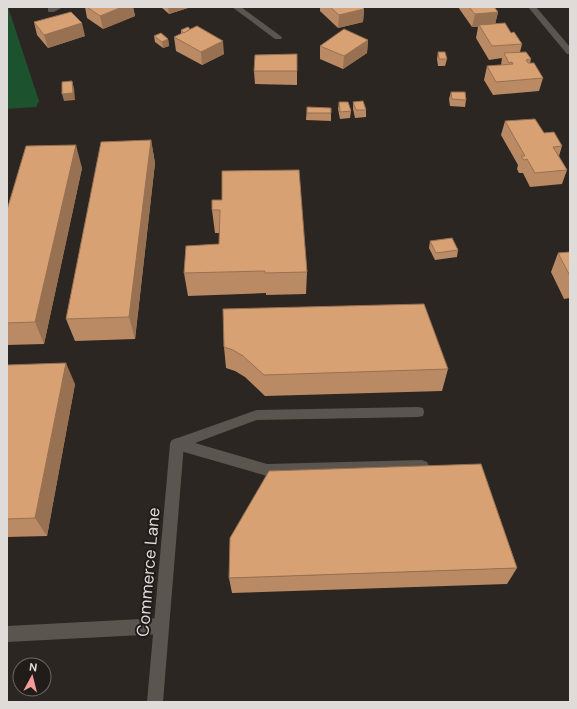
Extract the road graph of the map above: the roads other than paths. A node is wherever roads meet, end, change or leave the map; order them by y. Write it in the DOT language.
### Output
graph roads {
  1 [pos="236,7"];
  2 [pos="532,7"];
  3 [pos="278,37"];
  4 [pos="570,52"];
  5 [pos="418,412"];
  6 [pos="177,444"];
  7 [pos="432,466"];
  8 [pos="161,626"];
  9 [pos="7,634"];
  10 [pos="155,702"];
  1 -- 3 [label="street"];
  2 -- 4 [label="street"];
  5 -- 6 [label="street"];
  6 -- 7 [label="street"];
  6 -- 8 [label="street, Commerce Lane"];
  8 -- 9 [label="street"];
  8 -- 10 [label="street, Commerce Lane"];
}
